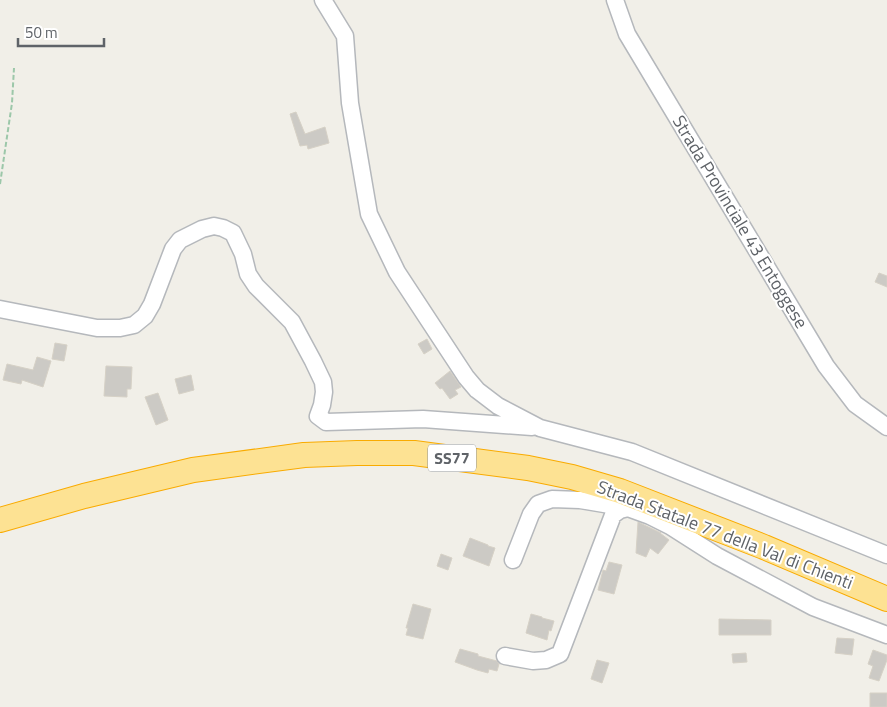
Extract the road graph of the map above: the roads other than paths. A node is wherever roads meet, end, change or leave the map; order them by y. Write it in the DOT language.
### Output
graph roads {
  1 [pos="323,0"];
  2 [pos="615,0"];
  3 [pos="0,308"];
  4 [pos="887,426"];
  5 [pos="540,428"];
  6 [pos="0,505"];
  7 [pos="620,510"];
  8 [pos="0,520"];
  9 [pos="887,556"];
  10 [pos="514,560"];
  11 [pos="887,584"];
  12 [pos="887,599"];
  13 [pos="887,635"];
  14 [pos="505,656"];
  1 -- 5 [label="street"];
  2 -- 4 [label="street, Strada Provinciale 43 Entoggese"];
  3 -- 5 [label="street"];
  5 -- 9 [label="street"];
  6 -- 11 [label="highway, Strada Statale 77 della Val di Chienti / SS77"];
  7 -- 10 [label="street"];
  7 -- 13 [label="street"];
  7 -- 14 [label="street"];
  8 -- 12 [label="highway, Strada Statale 77 della Val di Chienti / SS77"];
}
